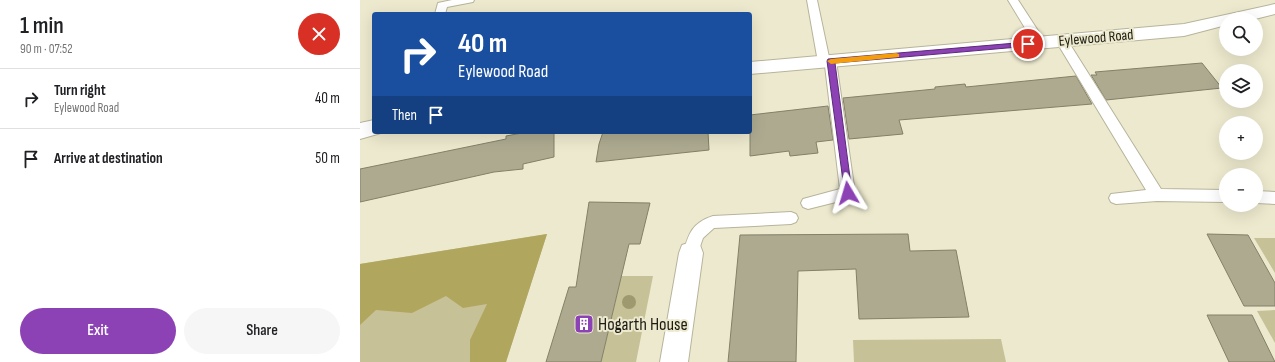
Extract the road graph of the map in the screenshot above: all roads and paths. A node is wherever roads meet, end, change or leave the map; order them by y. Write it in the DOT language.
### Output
graph roads {
  1 [pos="469,0"];
  2 [pos="812,0"];
  3 [pos="1013,0"];
  4 [pos="1275,9"];
  5 [pos="440,12"];
  6 [pos="1262,12"];
  7 [pos="1219,22"];
  8 [pos="1062,41"];
  9 [pos="1040,43"];
  10 [pos="827,61"];
  11 [pos="752,68"];
  12 [pos="372,128"];
  13 [pos="360,131"];
  14 [pos="1158,195"];
  15 [pos="1219,196"];
  16 [pos="1263,197"];
  17 [pos="1116,198"];
  18 [pos="1275,198"];
  19 [pos="808,203"];
  20 [pos="791,218"];
  21 [pos="691,253"];
  22 [pos="674,362"];
  1 -- 5 [label="lane"];
  2 -- 10 [label="lane"];
  3 -- 9 [label="lane"];
  4 -- 6 [label="street"];
  7 -- 8 [label="street, Eylewood Road"];
  8 -- 9 [label="street, Eylewood Road"];
  8 -- 14 [label="lane"];
  9 -- 10 [label="street, Eylewood Road"];
  10 -- 11 [label="street, Eylewood Road"];
  10 -- 19 [label="lane"];
  12 -- 13 [label="street"];
  14 -- 15 [label="lane"];
  14 -- 17 [label="lane"];
  16 -- 18 [label="lane"];
  20 -- 21 [label="lane"];
  21 -- 22 [label="street"];
}
